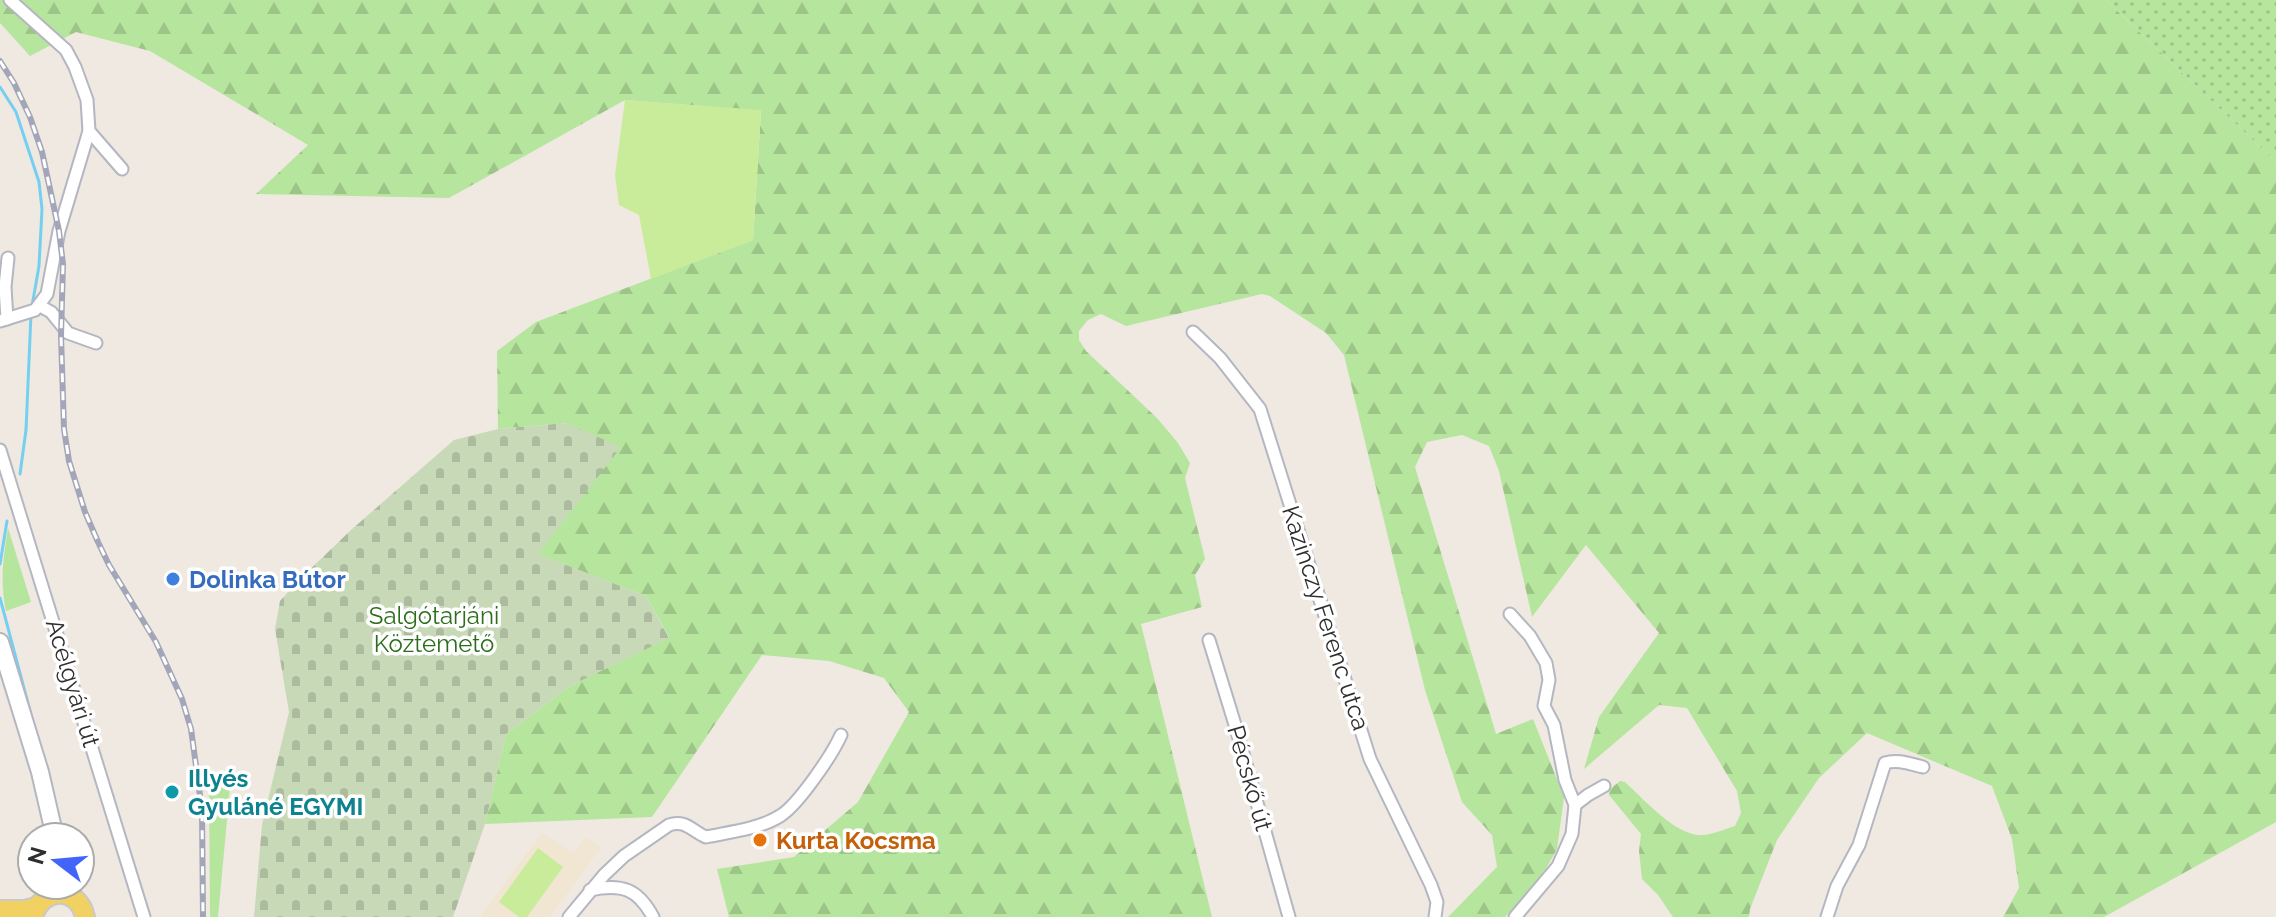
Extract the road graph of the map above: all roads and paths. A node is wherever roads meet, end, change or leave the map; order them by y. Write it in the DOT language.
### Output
graph roads {
  1 [pos="10,0"];
  2 [pos="89,131"];
  3 [pos="122,169"];
  4 [pos="8,258"];
  5 [pos="34,310"];
  6 [pos="3,320"];
  7 [pos="1193,332"];
  8 [pos="96,343"];
  9 [pos="0,450"];
  10 [pos="1510,614"];
  11 [pos="1209,640"];
  12 [pos="0,642"];
  13 [pos="841,735"];
  14 [pos="1923,767"];
  15 [pos="1604,786"];
  16 [pos="1575,805"];
  17 [pos="51,821"];
  18 [pos="614,866"];
  19 [pos="590,890"];
  20 [pos="628,890"];
  21 [pos="41,902"];
  22 [pos="0,910"];
  23 [pos="144,917"];
  24 [pos="569,917"];
  25 [pos="653,917"];
  26 [pos="1289,917"];
  27 [pos="1435,917"];
  28 [pos="1515,917"];
  29 [pos="1827,917"];
  1 -- 2 [label="street"];
  2 -- 3 [label="street"];
  2 -- 5 [label="street"];
  4 -- 6 [label="street"];
  5 -- 6 [label="street"];
  5 -- 8 [label="street"];
  7 -- 27 [label="street, Kazinczy Ferenc utca"];
  9 -- 23 [label="street, Acélgyári út"];
  10 -- 16 [label="street"];
  11 -- 26 [label="street, Pécskő út"];
  12 -- 17 [label="main road"];
  13 -- 18 [label="street"];
  14 -- 29 [label="street"];
  15 -- 16 [label="street"];
  16 -- 28 [label="street"];
  18 -- 19 [label="street"];
  18 -- 20 [label="street"];
  19 -- 20 [label="street"];
  19 -- 24 [label="street"];
  20 -- 25 [label="street"];
  21 -- 22 [label="main road"];
}
